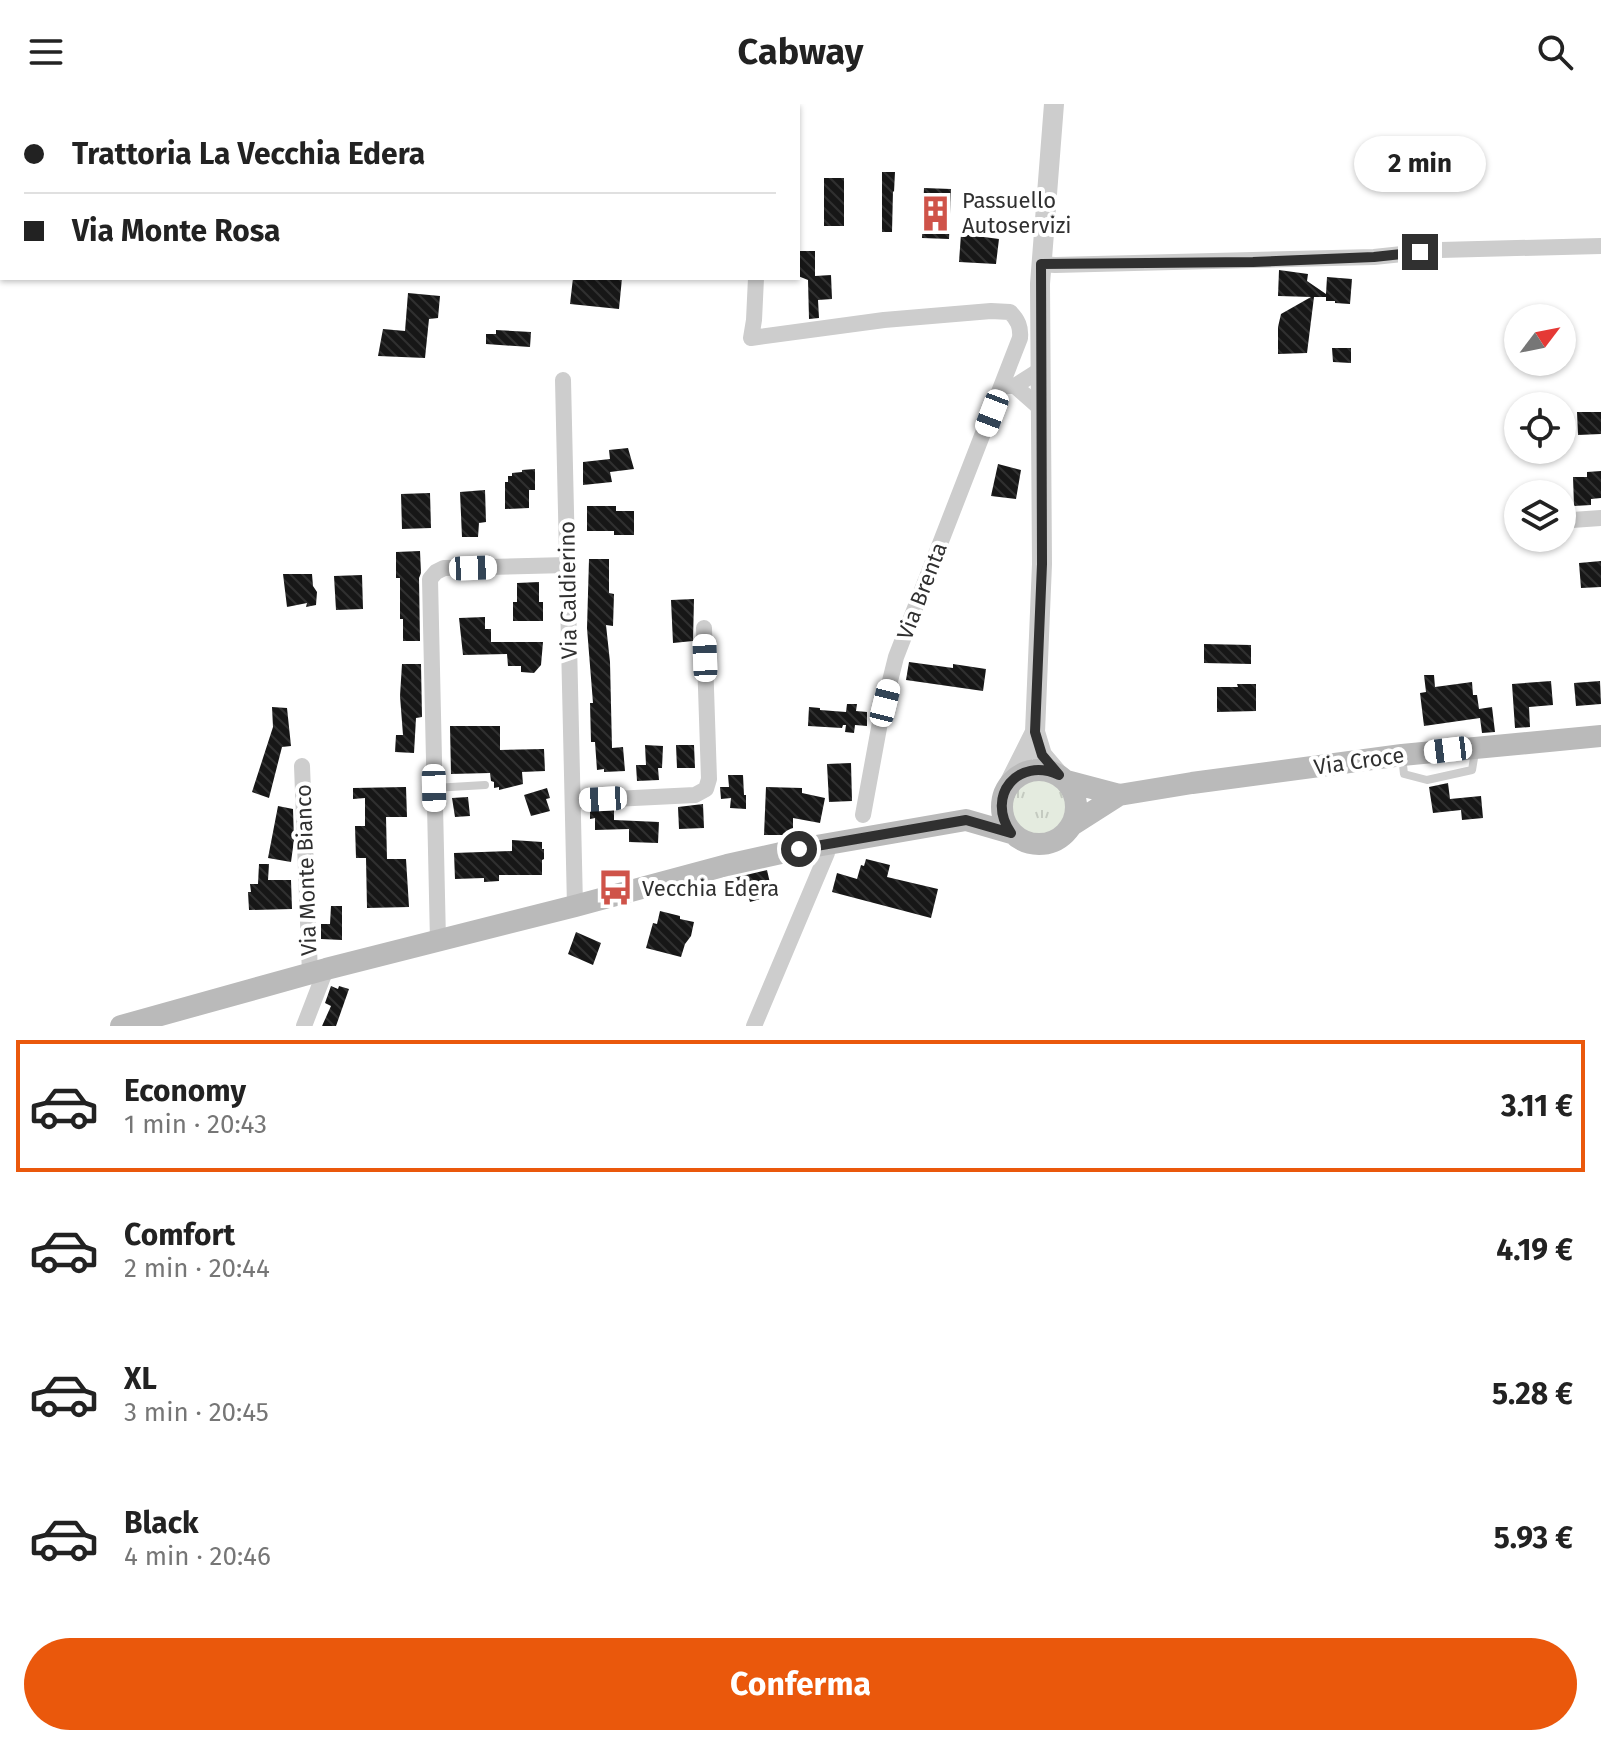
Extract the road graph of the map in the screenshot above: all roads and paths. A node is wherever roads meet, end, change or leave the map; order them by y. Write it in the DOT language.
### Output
graph roads {
  1 [pos="1054,104"];
  2 [pos="1601,246"];
  3 [pos="1041,264"];
  4 [pos="756,280"];
  5 [pos="1040,370"];
  6 [pos="563,380"];
  7 [pos="1009,386"];
  8 [pos="1040,408"];
  9 [pos="1601,518"];
  10 [pos="1576,520"];
  11 [pos="567,565"];
  12 [pos="704,628"];
  13 [pos="1035,732"];
  14 [pos="1601,736"];
  15 [pos="302,766"];
  16 [pos="1062,778"];
  17 [pos="485,785"];
  18 [pos="1007,786"];
  19 [pos="434,788"];
  20 [pos="1119,795"];
  21 [pos="573,801"];
  22 [pos="863,815"];
  23 [pos="966,820"];
  24 [pos="1072,825"];
  25 [pos="1011,833"];
  26 [pos="827,844"];
  27 [pos="575,906"];
  28 [pos="438,941"];
  29 [pos="318,971"];
  30 [pos="121,1026"];
  31 [pos="304,1026"];
  32 [pos="754,1026"];
  1 -- 3 [label="street"];
  2 -- 3 [label="street"];
  3 -- 5 [label="street"];
  4 -- 7 [label="street"];
  5 -- 7 [label="street"];
  5 -- 8 [label="street"];
  6 -- 11 [label="street, Via Caldierino"];
  7 -- 8 [label="street"];
  7 -- 22 [label="street, Via Brenta"];
  8 -- 13 [label="street"];
  9 -- 10 [label="street"];
  11 -- 19 [label="street"];
  11 -- 21 [label="street, Via Caldierino"];
  12 -- 21 [label="street"];
  13 -- 16 [label="street"];
  13 -- 18 [label="street"];
  14 -- 20 [label="main road, Via Croce"];
  15 -- 29 [label="street, Via Monte Bianco"];
  16 -- 18 [label="main road, Via Croce"];
  16 -- 20 [label="main road, Via Croce"];
  16 -- 24 [label="main road"];
  17 -- 19 [label="lane"];
  18 -- 23 [label="main road, Via Croce"];
  18 -- 25 [label="main road"];
  19 -- 28 [label="street"];
  20 -- 24 [label="main road, Via Croce"];
  21 -- 27 [label="street, Via Caldierino"];
  23 -- 25 [label="main road"];
  23 -- 26 [label="main road"];
  24 -- 25 [label="main road, Via Croce"];
  26 -- 27 [label="main road"];
  26 -- 32 [label="street"];
  27 -- 28 [label="main road"];
  28 -- 29 [label="main road"];
  29 -- 30 [label="main road"];
  29 -- 31 [label="street"];
}
